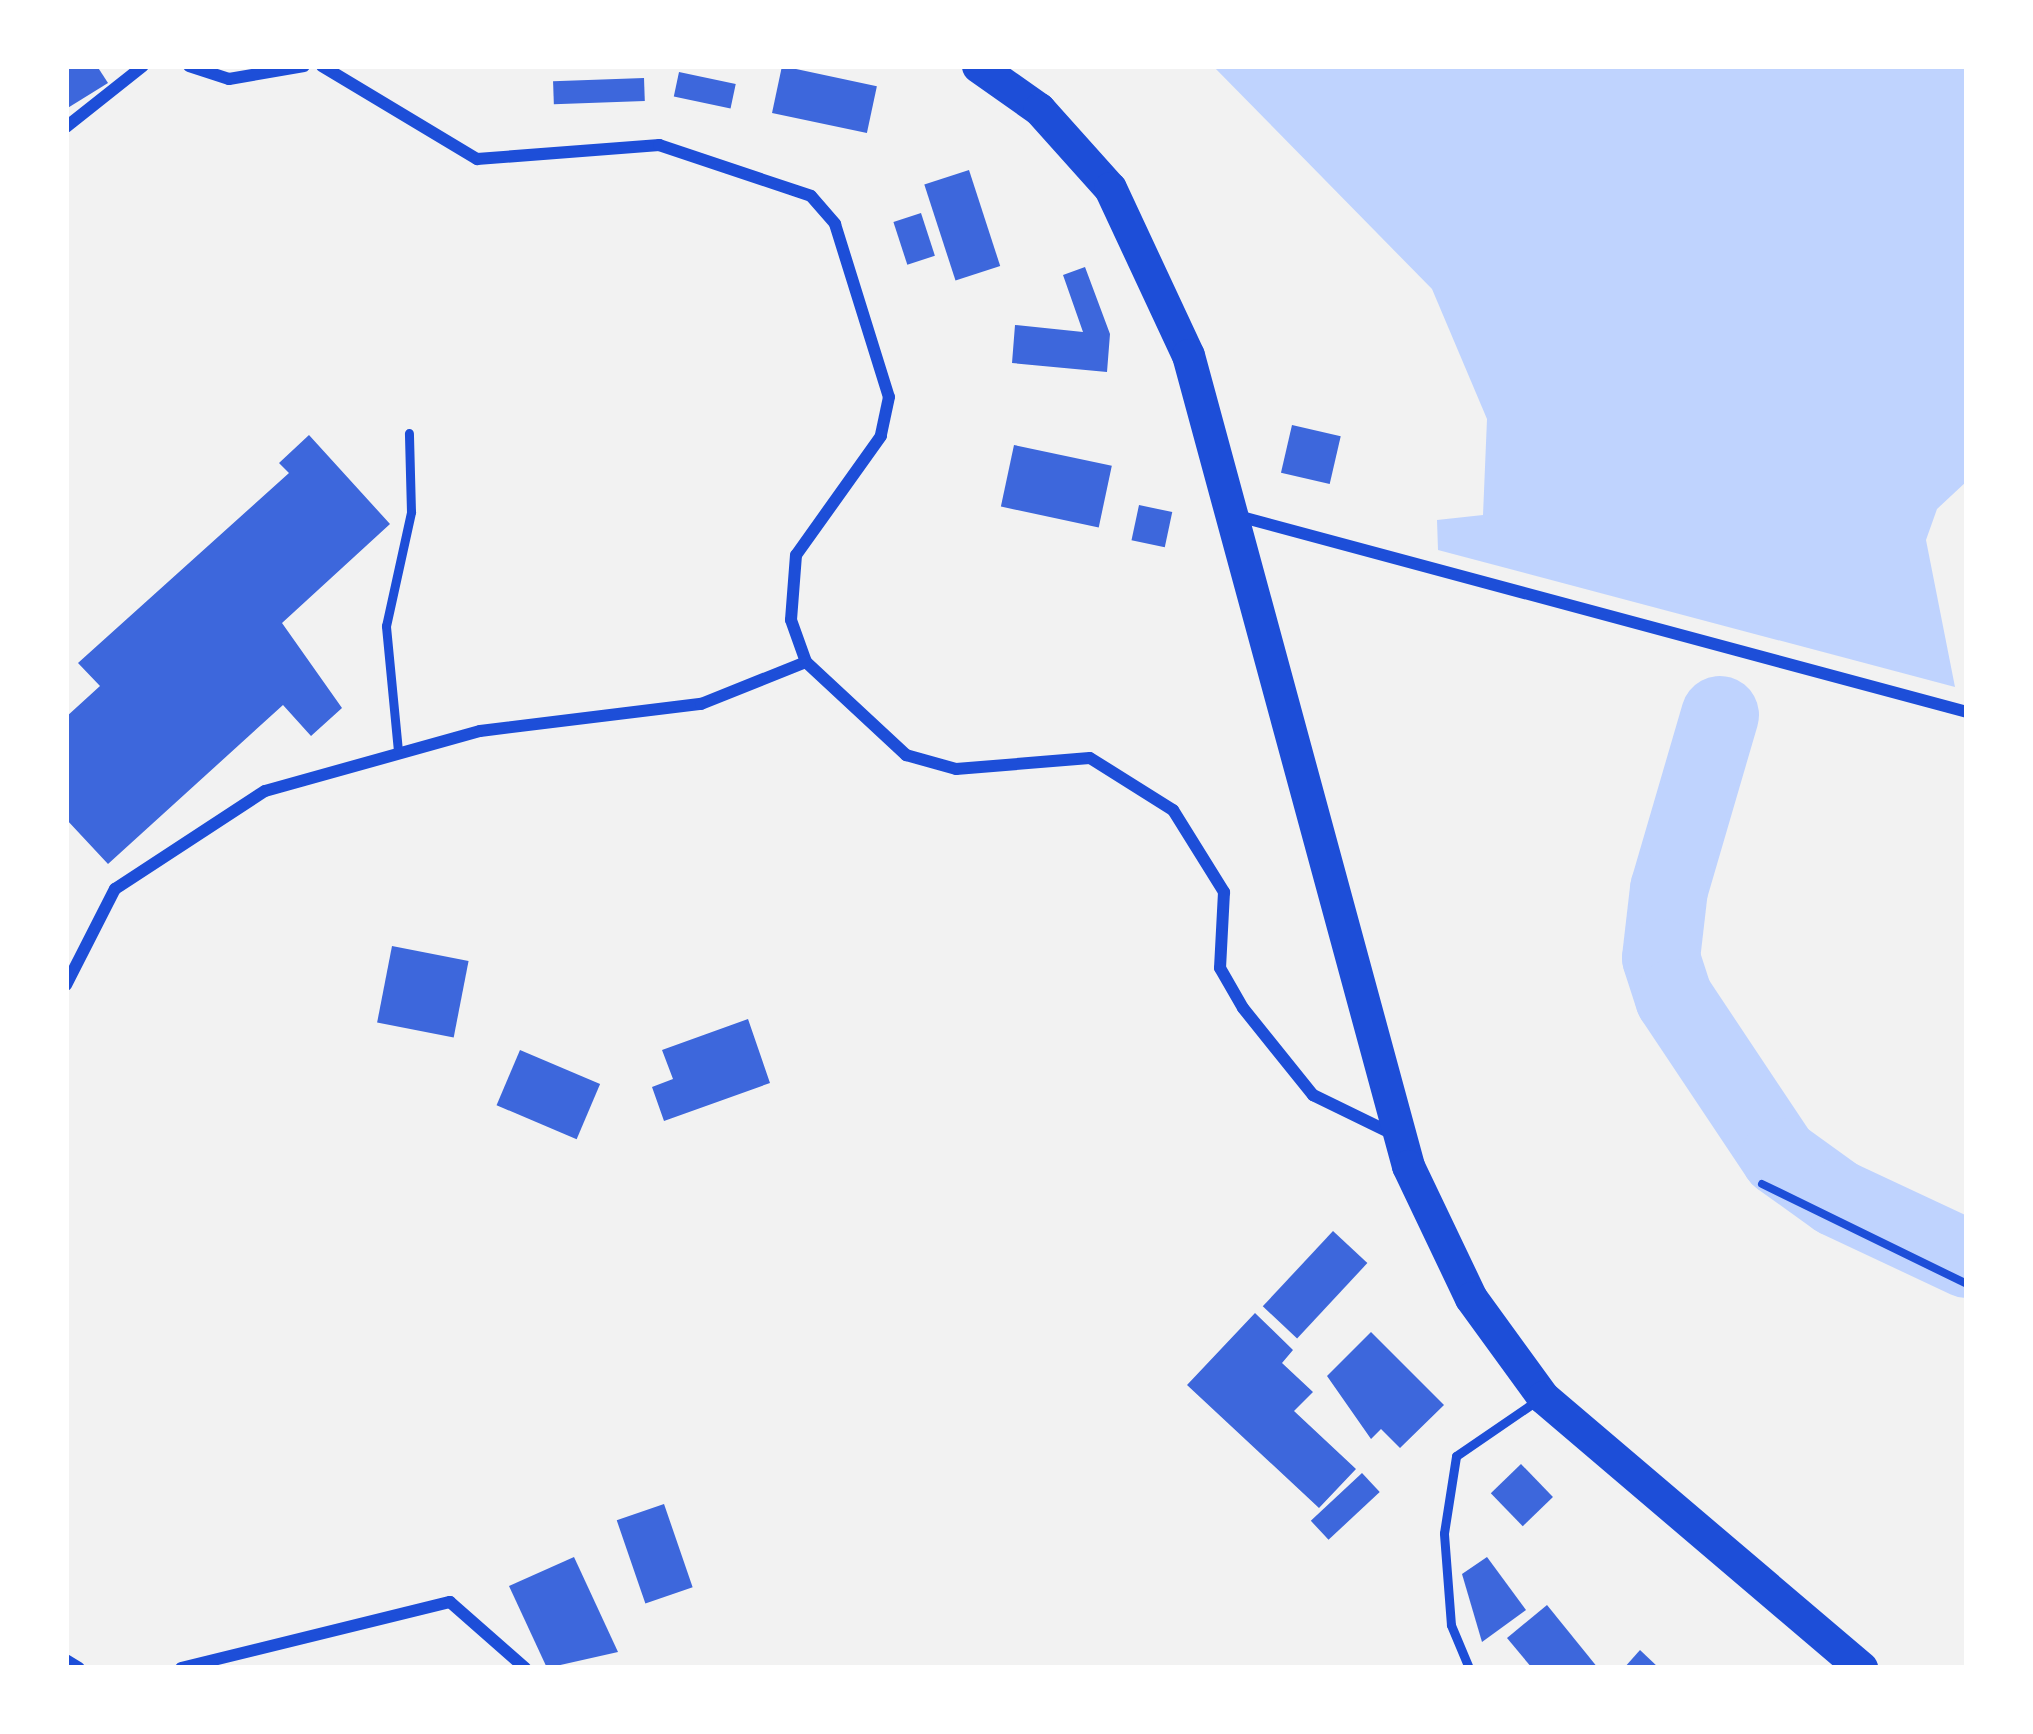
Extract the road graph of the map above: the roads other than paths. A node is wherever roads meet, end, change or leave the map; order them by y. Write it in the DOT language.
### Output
graph roads {
  1 [pos="143,66"];
  2 [pos="189,66"];
  3 [pos="304,66"];
  4 [pos="322,66"];
  5 [pos="978,66"];
  6 [pos="66,127"];
  7 [pos="409,433"];
  8 [pos="1236,516"];
  9 [pos="806,662"];
  10 [pos="1967,712"];
  11 [pos="398,752"];
  12 [pos="66,985"];
  13 [pos="1400,1136"];
  14 [pos="1543,1396"];
  15 [pos="66,1660"];
  16 [pos="79,1668"];
  17 [pos="181,1668"];
  18 [pos="525,1668"];
  19 [pos="1469,1668"];
  20 [pos="1861,1668"];
  1 -- 6 [label="street"];
  2 -- 3 [label="street"];
  4 -- 9 [label="street"];
  5 -- 8 [label="highway"];
  7 -- 11 [label="lane"];
  8 -- 10 [label="street"];
  8 -- 13 [label="highway"];
  9 -- 11 [label="street"];
  9 -- 13 [label="street"];
  11 -- 12 [label="street"];
  13 -- 14 [label="highway"];
  14 -- 19 [label="lane"];
  14 -- 20 [label="highway"];
  15 -- 16 [label="street"];
  17 -- 18 [label="street"];
}
